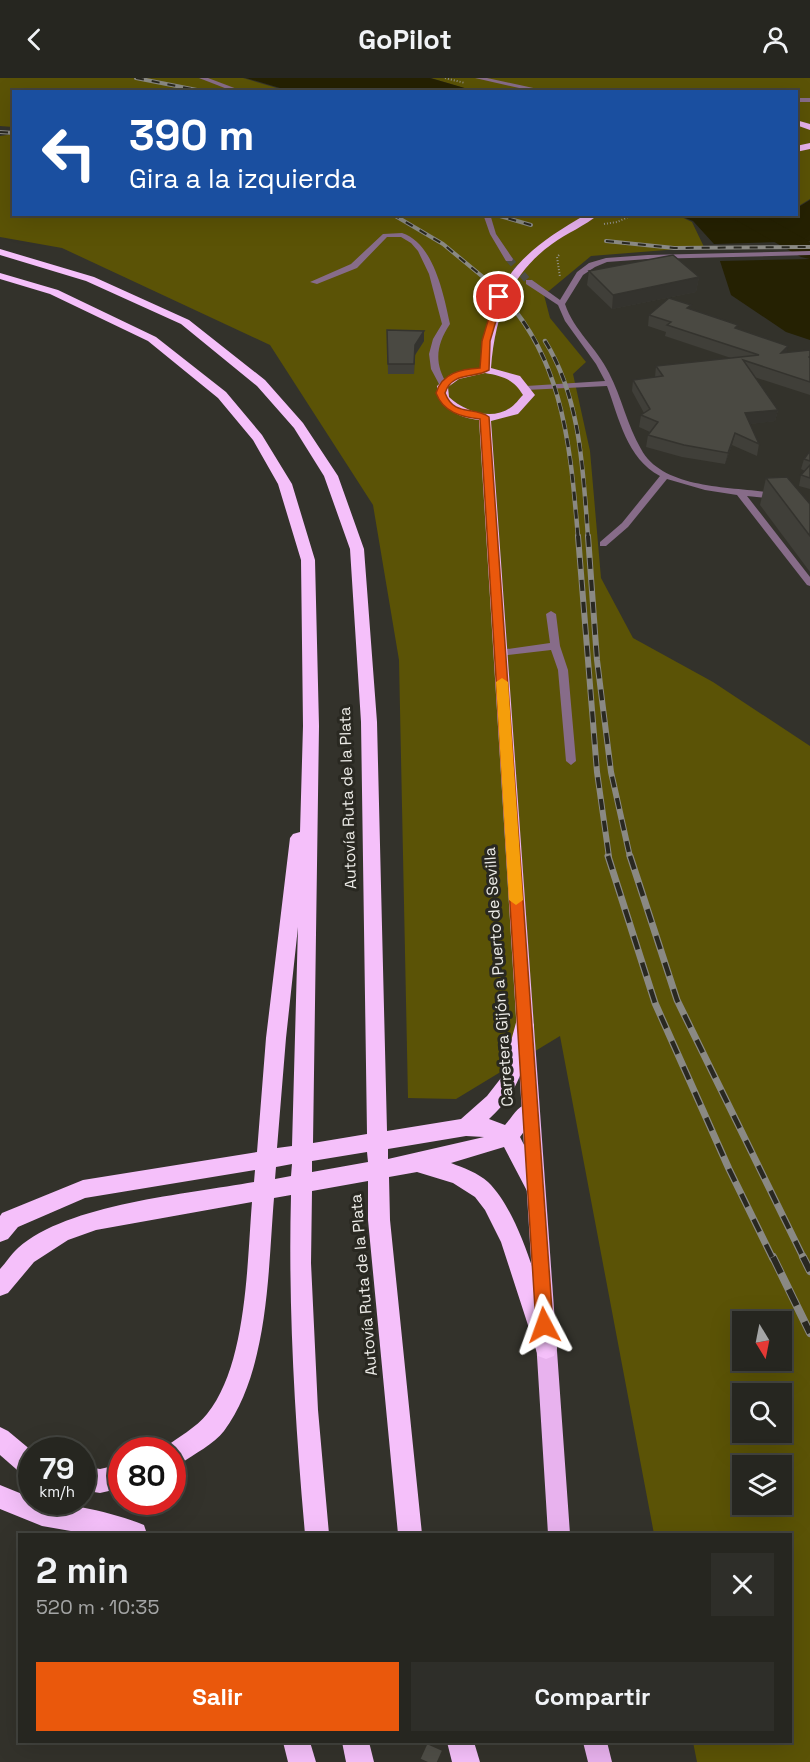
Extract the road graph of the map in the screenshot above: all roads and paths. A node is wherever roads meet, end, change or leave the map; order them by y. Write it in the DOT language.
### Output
graph roads {
  1 [pos="202,78"];
  2 [pos="478,78"];
  3 [pos="236,90"];
  4 [pos="539,90"];
  5 [pos="486,216"];
  6 [pos="630,216"];
  7 [pos="596,220"];
  8 [pos="565,250"];
  9 [pos="0,252"];
  10 [pos="810,253"];
  11 [pos="509,259"];
  12 [pos="0,276"];
  13 [pos="314,282"];
  14 [pos="530,282"];
  15 [pos="569,289"];
  16 [pos="561,304"];
  17 [pos="484,370"];
  18 [pos="609,383"];
  19 [pos="443,384"];
  20 [pos="526,388"];
  21 [pos="484,417"];
  22 [pos="664,477"];
  23 [pos="741,494"];
  24 [pos="782,497"];
  25 [pos="603,544"];
  26 [pos="810,583"];
  27 [pos="551,614"];
  28 [pos="555,646"];
  29 [pos="500,653"];
  30 [pos="311,726"];
  31 [pos="571,761"];
  32 [pos="524,1025"];
  33 [pos="529,1111"];
  34 [pos="466,1127"];
  35 [pos="509,1136"];
  36 [pos="416,1163"];
  37 [pos="534,1184"];
  38 [pos="0,1232"];
  39 [pos="0,1286"];
  40 [pos="546,1348"];
  41 [pos="0,1439"];
  42 [pos="186,1446"];
  43 [pos="18,1455"];
  44 [pos="0,1497"];
  45 [pos="132,1533"];
  46 [pos="317,1533"];
  47 [pos="410,1533"];
  48 [pos="559,1533"];
  49 [pos="297,1743"];
  50 [pos="356,1743"];
  51 [pos="461,1743"];
  52 [pos="595,1743"];
  53 [pos="302,1762"];
  54 [pos="360,1762"];
  55 [pos="466,1762"];
  56 [pos="600,1762"];
  1 -- 3 [label="street"];
  2 -- 4 [label="street"];
  5 -- 11 [label="street"];
  6 -- 7 [label="path"];
  7 -- 17 [label="highway"];
  8 -- 15 [label="path"];
  9 -- 47 [label="highway, Autovía Ruta de la Plata"];
  10 -- 15 [label="street"];
  12 -- 30 [label="highway, Autovía Ruta de la Plata"];
  13 -- 19 [label="street"];
  14 -- 16 [label="street"];
  15 -- 16 [label="street"];
  16 -- 18 [label="street"];
  17 -- 19 [label="highway"];
  17 -- 20 [label="highway"];
  18 -- 20 [label="street"];
  18 -- 22 [label="street"];
  19 -- 21 [label="highway"];
  20 -- 21 [label="highway"];
  21 -- 29 [label="highway, Carretera Gijón a Puerto de Sevilla"];
  22 -- 23 [label="street"];
  22 -- 25 [label="street"];
  23 -- 24 [label="street"];
  23 -- 26 [label="street"];
  27 -- 28 [label="street"];
  28 -- 29 [label="street"];
  28 -- 31 [label="street"];
  29 -- 32 [label="highway, Carretera Gijón a Puerto de Sevilla"];
  30 -- 42 [label="highway"];
  30 -- 46 [label="highway, Autovía Ruta de la Plata"];
  32 -- 33 [label="highway, Carretera Gijón a Puerto de Sevilla"];
  32 -- 34 [label="highway"];
  33 -- 35 [label="highway"];
  33 -- 37 [label="highway, Carretera Gijón a Puerto de Sevilla"];
  34 -- 35 [label="highway"];
  34 -- 38 [label="highway"];
  35 -- 36 [label="highway"];
  35 -- 37 [label="highway"];
  36 -- 39 [label="highway"];
  36 -- 40 [label="highway"];
  37 -- 40 [label="highway, Carretera Gijón a Puerto de Sevilla"];
  40 -- 48 [label="highway, Carretera Gijón a Puerto de Sevilla"];
  41 -- 43 [label="highway"];
  44 -- 45 [label="highway"];
  49 -- 53 [label="highway"];
  50 -- 54 [label="highway"];
  51 -- 55 [label="highway"];
  52 -- 56 [label="highway"];
}
